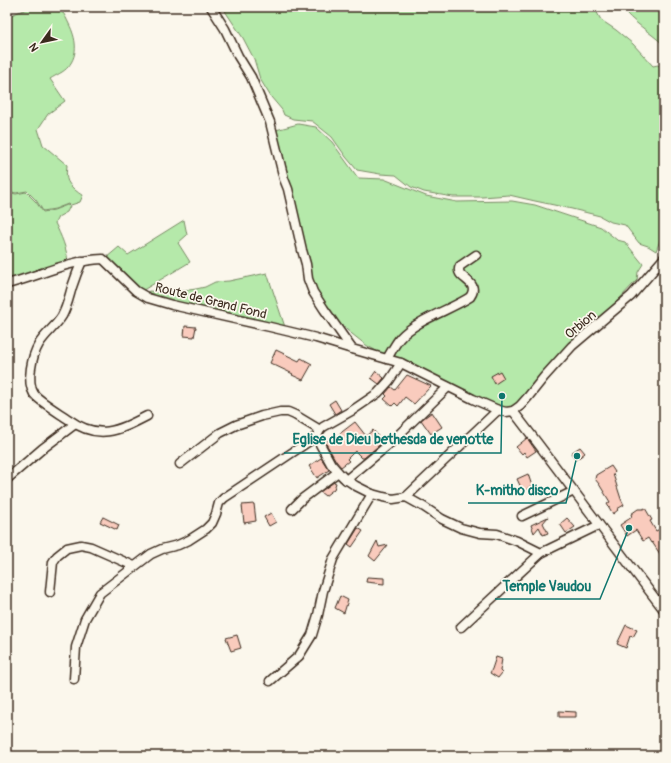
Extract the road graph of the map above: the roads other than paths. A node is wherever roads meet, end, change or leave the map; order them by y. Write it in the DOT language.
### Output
graph roads {
  1 [pos="211,7"];
  2 [pos="476,255"];
  3 [pos="664,258"];
  4 [pos="82,262"];
  5 [pos="7,284"];
  6 [pos="352,349"];
  7 [pos="387,359"];
  8 [pos="401,363"];
  9 [pos="448,387"];
  10 [pos="498,410"];
  11 [pos="513,411"];
  12 [pos="147,416"];
  13 [pos="74,424"];
  14 [pos="318,433"];
  15 [pos="180,464"];
  16 [pos="338,472"];
  17 [pos="7,479"];
  18 [pos="346,480"];
  19 [pos="574,491"];
  20 [pos="372,494"];
  21 [pos="406,497"];
  22 [pos="292,509"];
  23 [pos="522,516"];
  24 [pos="599,525"];
  25 [pos="541,553"];
  26 [pos="134,566"];
  27 [pos="50,592"];
  28 [pos="664,610"];
  29 [pos="461,627"];
  30 [pos="74,679"];
  31 [pos="270,681"];
  1 -- 6 [label="street"];
  2 -- 7 [label="street"];
  3 -- 11 [label="street, Orbion"];
  4 -- 5 [label="street, Route de Grand Fond"];
  4 -- 6 [label="street, Route de Grand Fond"];
  4 -- 13 [label="street"];
  6 -- 7 [label="street, Route de Grand Fond"];
  7 -- 8 [label="street, Route de Grand Fond"];
  8 -- 9 [label="street, Route de Grand Fond"];
  8 -- 14 [label="street"];
  9 -- 10 [label="street, Route de Grand Fond"];
  9 -- 18 [label="street"];
  10 -- 11 [label="street, Route de Grand Fond"];
  10 -- 21 [label="street"];
  11 -- 19 [label="street"];
  12 -- 13 [label="street"];
  13 -- 17 [label="street"];
  14 -- 15 [label="street"];
  14 -- 16 [label="street"];
  14 -- 26 [label="street"];
  16 -- 18 [label="street"];
  16 -- 22 [label="street"];
  18 -- 20 [label="street"];
  19 -- 23 [label="street"];
  19 -- 24 [label="street"];
  20 -- 21 [label="street"];
  20 -- 31 [label="street"];
  21 -- 25 [label="street"];
  24 -- 25 [label="street"];
  24 -- 28 [label="street"];
  25 -- 29 [label="street"];
  26 -- 27 [label="street"];
  26 -- 30 [label="street"];
}
